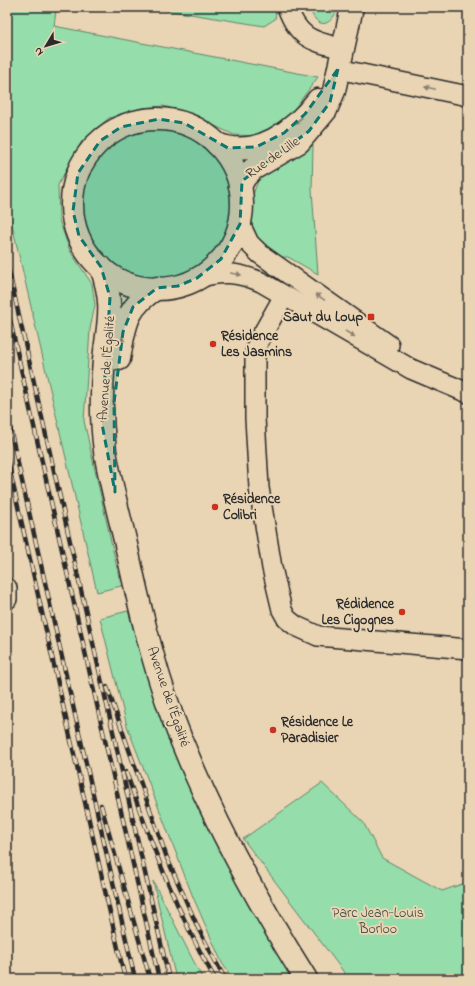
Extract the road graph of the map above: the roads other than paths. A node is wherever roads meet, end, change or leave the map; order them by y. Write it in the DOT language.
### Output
graph roads {
  1 [pos="287,7"];
  2 [pos="352,7"];
  3 [pos="341,59"];
  4 [pos="468,96"];
  5 [pos="217,144"];
  6 [pos="240,186"];
  7 [pos="240,224"];
  8 [pos="101,267"];
  9 [pos="198,278"];
  10 [pos="157,288"];
  11 [pos="284,296"];
  12 [pos="431,378"];
  13 [pos="468,393"];
  14 [pos="115,492"];
  15 [pos="7,588"];
  16 [pos="7,599"];
  17 [pos="468,649"];
  18 [pos="254,889"];
  19 [pos="306,979"];
  20 [pos="320,979"];
  1 -- 3 [label="street"];
  2 -- 3 [label="street, Rue de Lille"];
  4 -- 3 [label="street, one-way"];
  3 -- 5 [label="street, Rue de Lille, one-way"];
  3 -- 6 [label="street, Rue de Lille"];
  5 -- 6 [label="street"];
  5 -- 8 [label="street"];
  6 -- 7 [label="street"];
  7 -- 9 [label="street"];
  12 -- 7 [label="street, one-way"];
  8 -- 10 [label="street"];
  8 -- 14 [label="street, Avenue de l'Égalité"];
  9 -- 10 [label="street"];
  9 -- 11 [label="street, one-way"];
  14 -- 10 [label="street, Avenue de l'Égalité, one-way"];
  11 -- 12 [label="street, one-way"];
  11 -- 17 [label="street"];
  12 -- 13 [label="street"];
  14 -- 18 [label="street, Avenue de l'Égalité"];
  15 -- 16 [label="street"];
  18 -- 19 [label="street, Avenue de l'Égalité"];
  18 -- 20 [label="street, Avenue de l'Égalité"];
}
